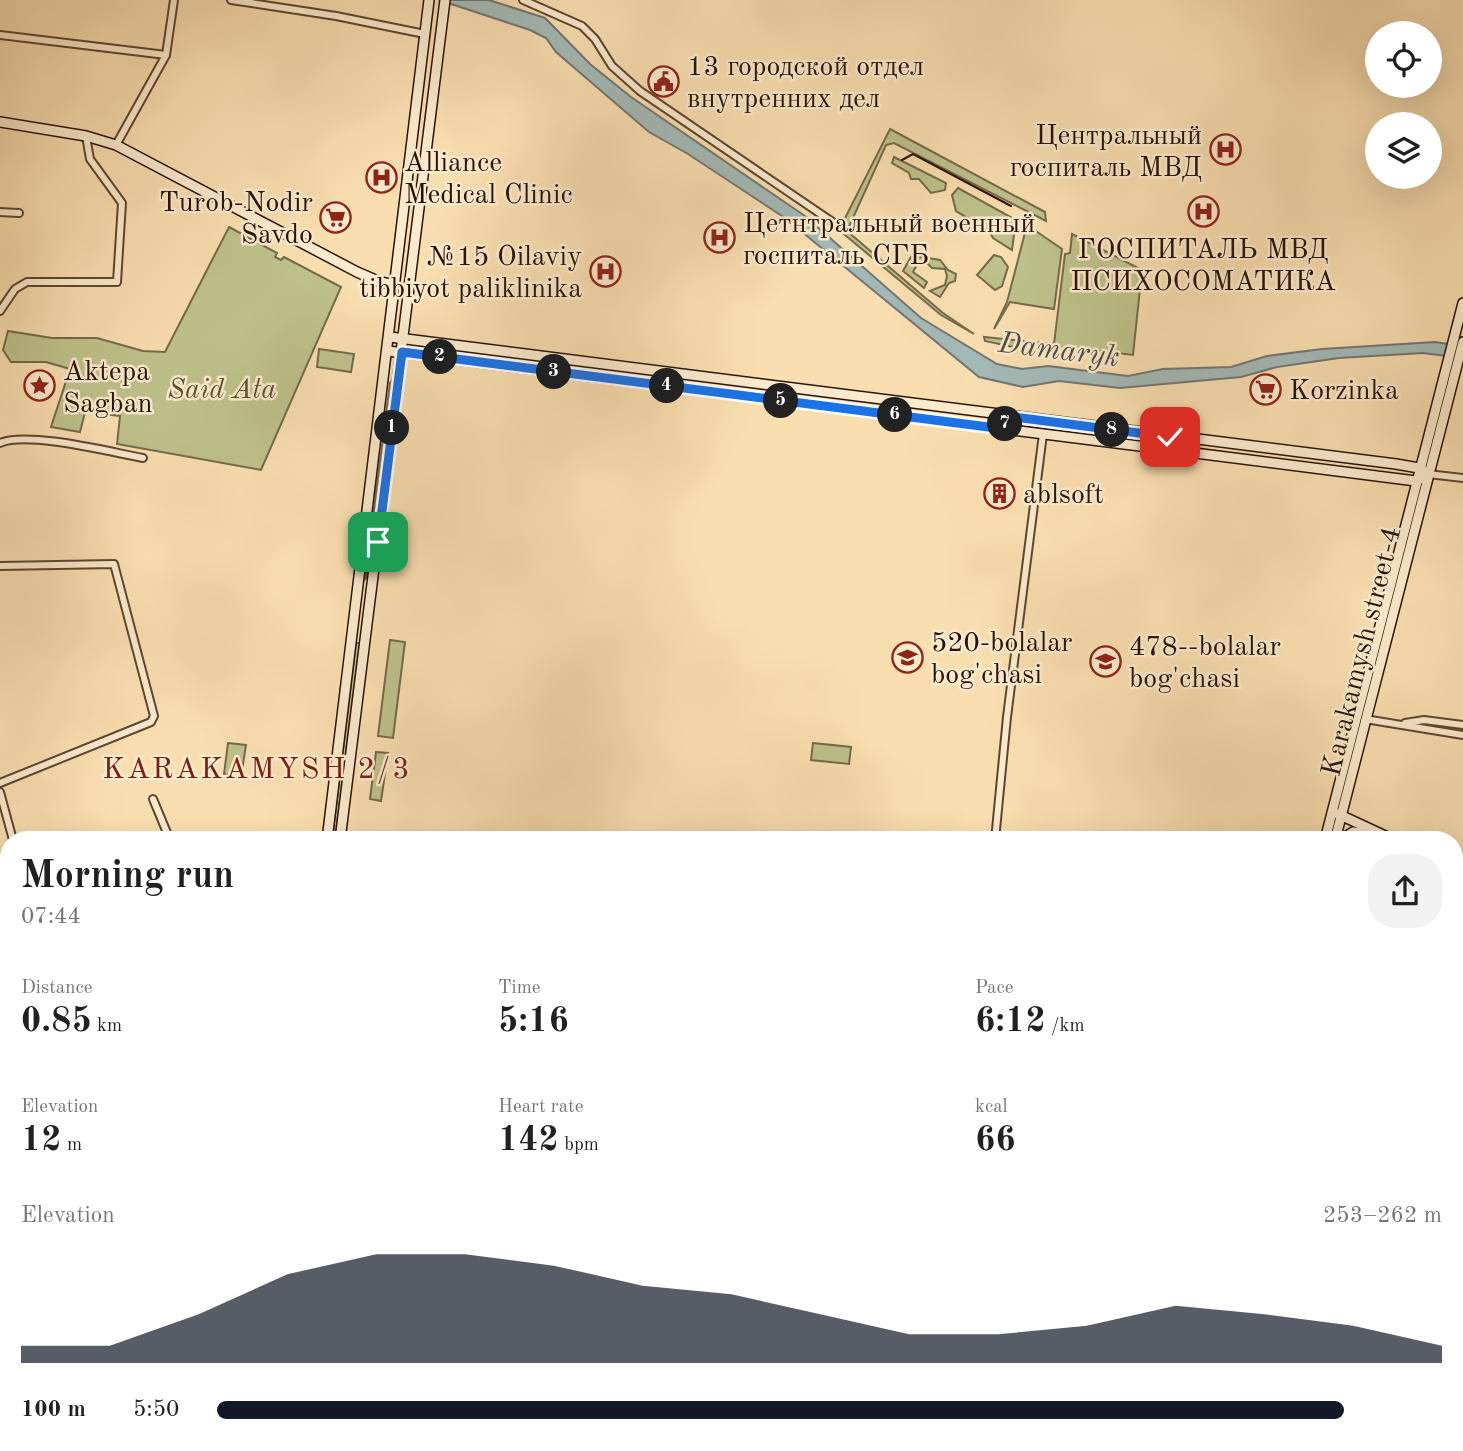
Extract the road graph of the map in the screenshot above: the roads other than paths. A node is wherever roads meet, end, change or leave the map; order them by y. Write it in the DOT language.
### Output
graph roads {
  1 [pos="174,0"];
  2 [pos="231,0"];
  3 [pos="445,0"];
  4 [pos="523,0"];
  5 [pos="428,4"];
  6 [pos="425,34"];
  7 [pos="0,35"];
  8 [pos="166,55"];
  9 [pos="0,122"];
  10 [pos="86,136"];
  11 [pos="116,145"];
  12 [pos="0,212"];
  13 [pos="19,213"];
  14 [pos="834,223"];
  15 [pos="396,285"];
  16 [pos="1463,303"];
  17 [pos="0,311"];
  18 [pos="1461,321"];
  19 [pos="390,337"];
  20 [pos="404,339"];
  21 [pos="1458,341"];
  22 [pos="388,351"];
  23 [pos="402,352"];
  24 [pos="1452,364"];
  25 [pos="643,370"];
  26 [pos="641,383"];
  27 [pos="1006,416"];
  28 [pos="1004,429"];
  29 [pos="1043,433"];
  30 [pos="0,443"];
  31 [pos="143,458"];
  32 [pos="1419,468"];
  33 [pos="1429,474"];
  34 [pos="1463,478"];
  35 [pos="1416,481"];
  36 [pos="0,566"];
  37 [pos="351,632"];
  38 [pos="366,633"];
  39 [pos="1362,718"];
  40 [pos="1399,724"];
  41 [pos="1463,725"];
  42 [pos="1463,735"];
  43 [pos="0,783"];
  44 [pos="0,792"];
  45 [pos="153,799"];
  46 [pos="1337,813"];
  47 [pos="11,831"];
  48 [pos="166,831"];
  49 [pos="328,831"];
  50 [pos="341,831"];
  51 [pos="996,831"];
  52 [pos="1329,831"];
  53 [pos="1337,831"];
  54 [pos="1374,831"];
  1 -- 8 [label="street"];
  2 -- 6 [label="street"];
  3 -- 20 [label="main road"];
  4 -- 14 [label="street"];
  5 -- 6 [label="main road"];
  6 -- 15 [label="main road"];
  7 -- 8 [label="street"];
  8 -- 11 [label="street"];
  9 -- 10 [label="main road"];
  10 -- 11 [label="main road"];
  10 -- 17 [label="street"];
  11 -- 15 [label="main road"];
  12 -- 13 [label="street"];
  15 -- 19 [label="main road"];
  16 -- 18 [label="main road"];
  18 -- 21 [label="main road"];
  19 -- 20 [label="main road"];
  19 -- 22 [label="main road"];
  20 -- 23 [label="main road"];
  20 -- 25 [label="main road"];
  21 -- 24 [label="main road"];
  22 -- 23 [label="main road"];
  22 -- 37 [label="main road"];
  23 -- 26 [label="main road"];
  23 -- 38 [label="main road"];
  24 -- 32 [label="main road, Karakamysh street-4"];
  24 -- 33 [label="main road, Karakamysh street-4"];
  25 -- 26 [label="main road"];
  25 -- 27 [label="main road"];
  26 -- 28 [label="main road"];
  27 -- 28 [label="main road"];
  27 -- 32 [label="main road"];
  28 -- 29 [label="main road"];
  29 -- 35 [label="main road"];
  29 -- 51 [label="street"];
  30 -- 31 [label="street"];
  32 -- 33 [label="main road"];
  32 -- 35 [label="main road, Karakamysh street-4"];
  33 -- 34 [label="street"];
  33 -- 35 [label="main road"];
  33 -- 39 [label="main road, Karakamysh street-4"];
  35 -- 39 [label="main road, Karakamysh street-4"];
  36 -- 43 [label="street"];
  37 -- 38 [label="main road"];
  37 -- 49 [label="main road"];
  38 -- 50 [label="main road"];
  39 -- 40 [label="street"];
  39 -- 46 [label="main road, Karakamysh street-4"];
  40 -- 41 [label="street"];
  40 -- 42 [label="street"];
  44 -- 47 [label="street"];
  45 -- 48 [label="street"];
  46 -- 52 [label="main road, Karakamysh street-4"];
  46 -- 53 [label="main road, Karakamysh street-4"];
  46 -- 54 [label="main road"];
}
